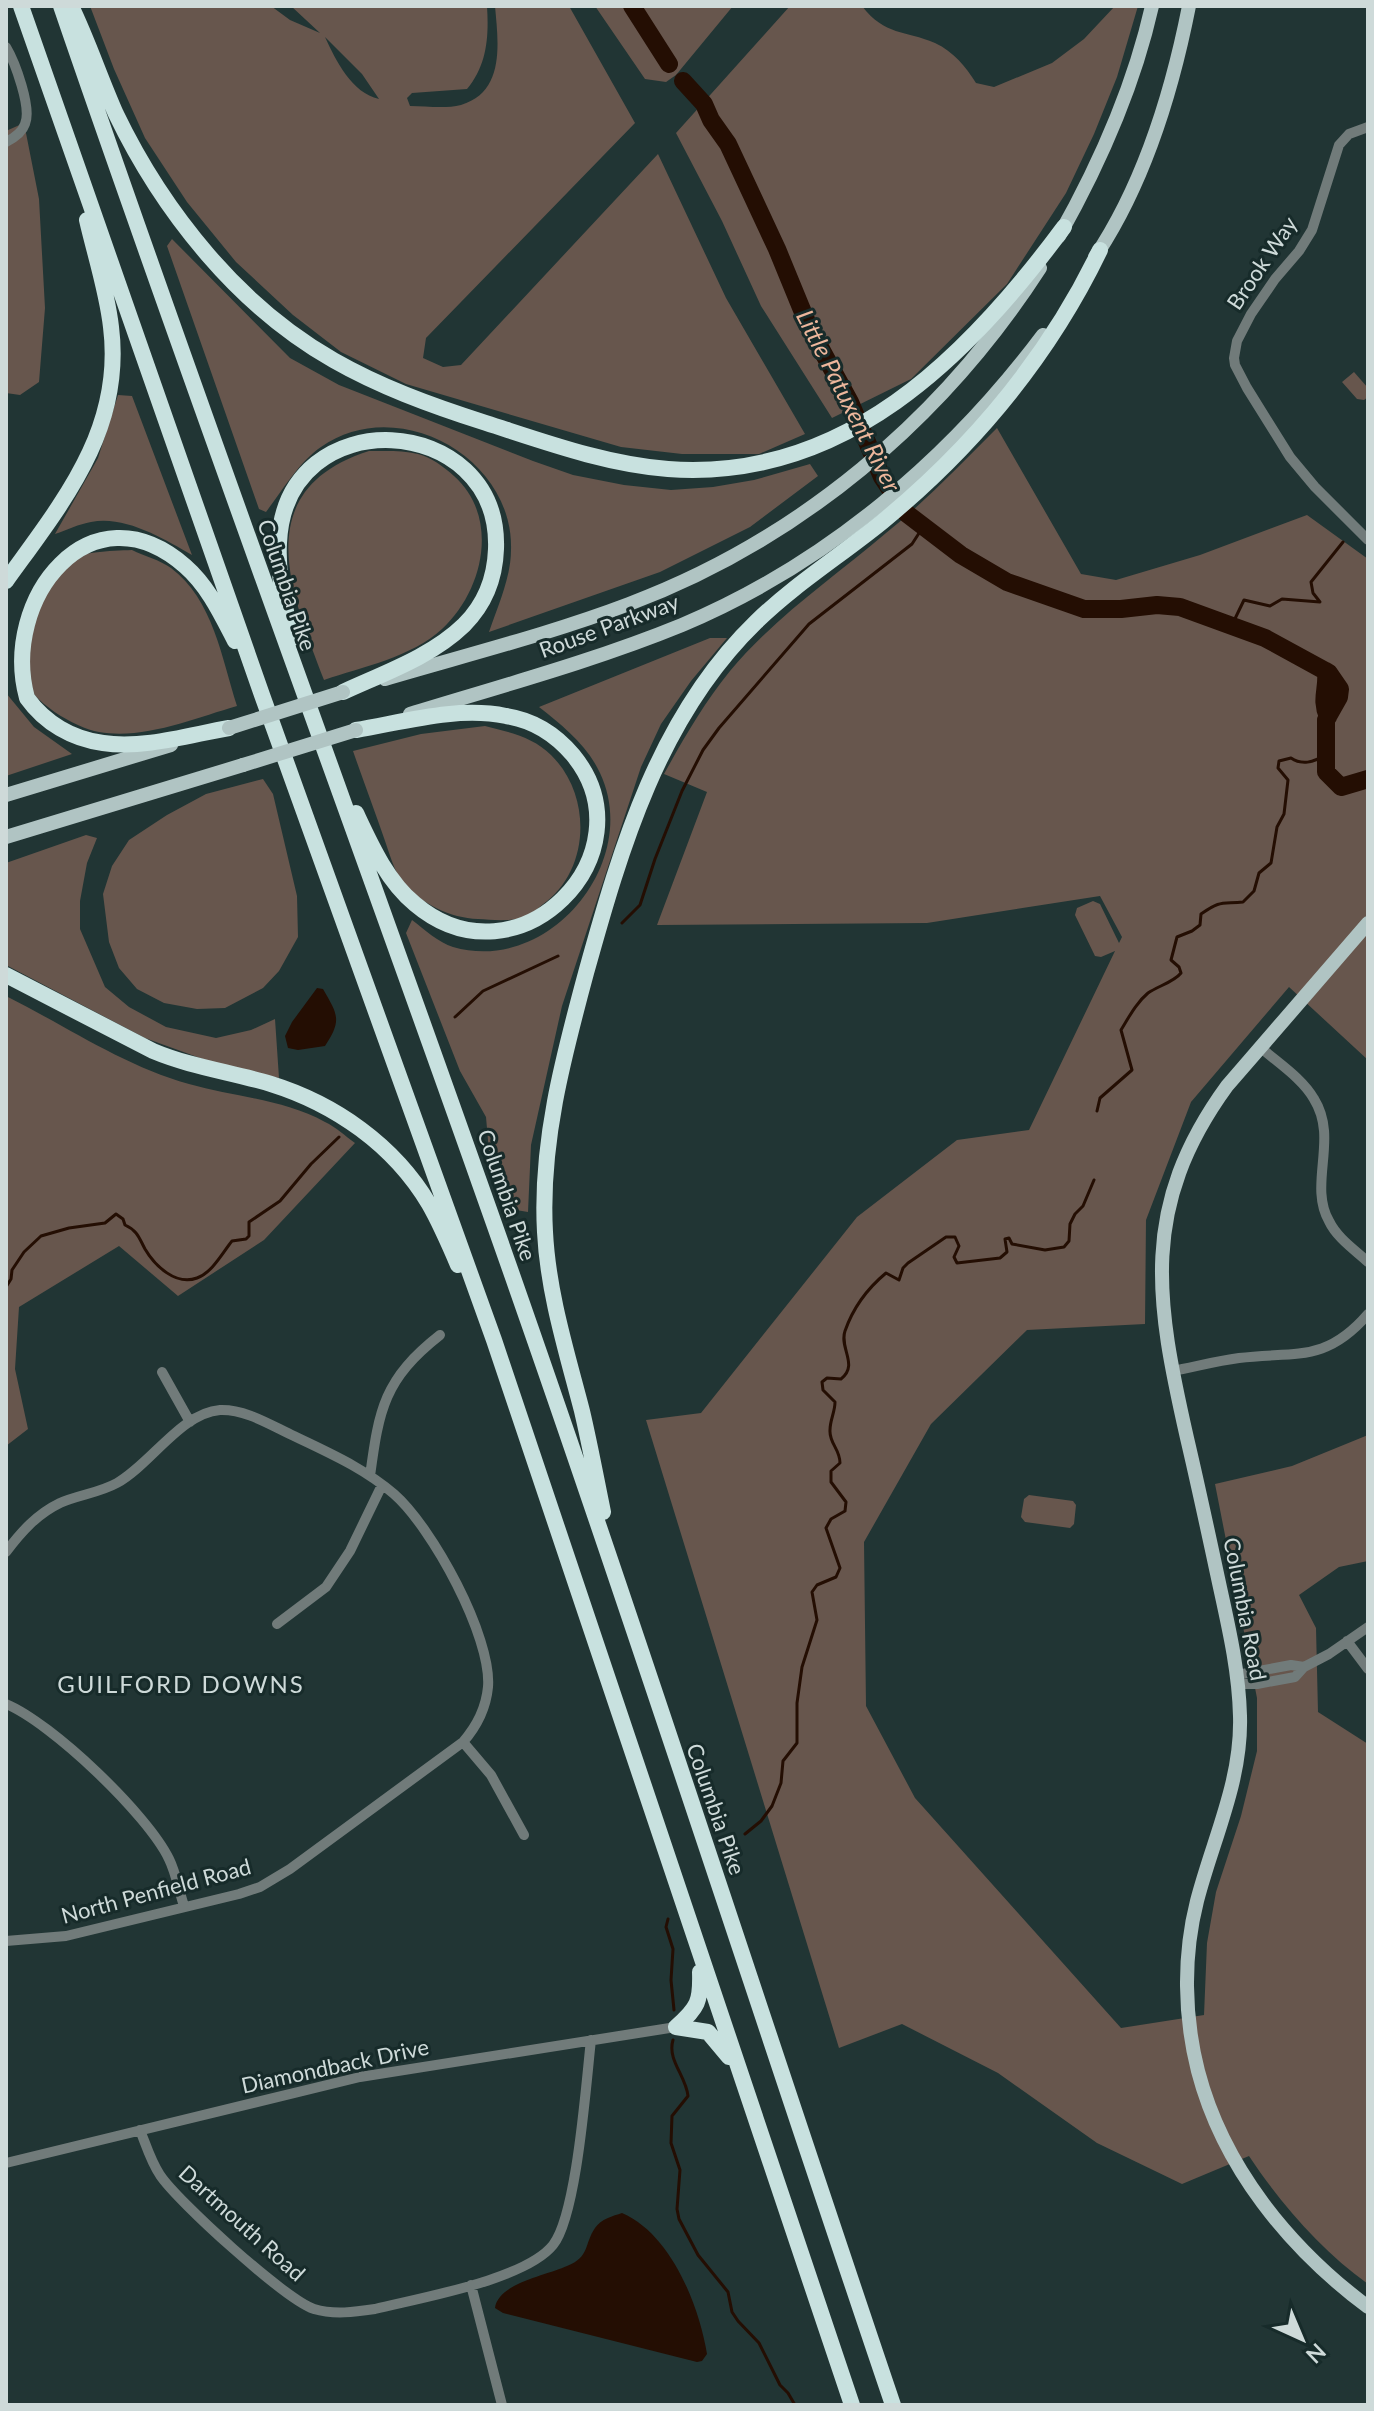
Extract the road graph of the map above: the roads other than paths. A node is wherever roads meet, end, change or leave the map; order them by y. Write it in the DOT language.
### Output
graph roads {
  1 [pos="21,6"];
  2 [pos="61,6"];
  3 [pos="71,6"];
  4 [pos="1152,6"];
  5 [pos="1189,6"];
  6 [pos="6,47"];
  7 [pos="58,110"];
  8 [pos="1368,127"];
  9 [pos="6,142"];
  10 [pos="1064,227"];
  11 [pos="1100,250"];
  12 [pos="922,478"];
  13 [pos="873,520"];
  14 [pos="1368,540"];
  15 [pos="29,579"];
  16 [pos="6,581"];
  17 [pos="7,640"];
  18 [pos="299,684"];
  19 [pos="343,692"];
  20 [pos="262,695"];
  21 [pos="314,725"];
  22 [pos="229,728"];
  23 [pos="356,730"];
  24 [pos="6,795"];
  25 [pos="6,837"];
  26 [pos="1368,923"];
  27 [pos="6,975"];
  28 [pos="1260,1047"];
  29 [pos="1368,1262"];
  30 [pos="1368,1314"];
  31 [pos="440,1335"];
  32 [pos="494,1340"];
  33 [pos="1172,1371"];
  34 [pos="162,1372"];
  35 [pos="190,1422"];
  36 [pos="370,1476"];
  37 [pos="382,1485"];
  38 [pos="6,1552"];
  39 [pos="616,1580"];
  40 [pos="277,1624"];
  41 [pos="1368,1627"];
  42 [pos="1347,1641"];
  43 [pos="1368,1669"];
  44 [pos="1237,1679"];
  45 [pos="6,1704"];
  46 [pos="463,1742"];
  47 [pos="524,1835"];
  48 [pos="184,1906"];
  49 [pos="6,1941"];
  50 [pos="700,1950"];
  51 [pos="676,2027"];
  52 [pos="591,2040"];
  53 [pos="740,2072"];
  54 [pos="140,2130"];
  55 [pos="6,2163"];
  56 [pos="471,2285"];
  57 [pos="1368,2307"];
  58 [pos="502,2405"];
  59 [pos="852,2405"];
  60 [pos="893,2405"];
  1 -- 7 [label="highway"];
  2 -- 18 [label="highway, Columbia Pike"];
  3 -- 10 [label="highway"];
  4 -- 10 [label="main road, Rouse Parkway"];
  5 -- 11 [label="main road"];
  6 -- 9 [label="street"];
  7 -- 16 [label="highway"];
  7 -- 20 [label="highway"];
  8 -- 14 [label="street, Brook Way"];
  10 -- 19 [label="main road, Rouse Parkway"];
  11 -- 12 [label="main road"];
  11 -- 12 [label="highway"];
  12 -- 13 [label="highway"];
  13 -- 23 [label="main road, Rouse Parkway"];
  13 -- 39 [label="highway"];
  15 -- 20 [label="highway"];
  17 -- 22 [label="highway"];
  18 -- 19 [label="highway"];
  18 -- 21 [label="highway, Columbia Pike"];
  19 -- 22 [label="main road, Rouse Parkway, bridge"];
  20 -- 32 [label="highway"];
  21 -- 23 [label="highway"];
  21 -- 39 [label="highway, Columbia Pike"];
  22 -- 24 [label="main road, Rouse Parkway"];
  23 -- 25 [label="main road, Rouse Parkway, bridge"];
  26 -- 28 [label="main road, Columbia Road"];
  27 -- 32 [label="highway"];
  28 -- 29 [label="street"];
  28 -- 33 [label="main road, Columbia Road"];
  30 -- 33 [label="street"];
  31 -- 36 [label="street"];
  32 -- 50 [label="highway"];
  33 -- 44 [label="main road, Columbia Road"];
  34 -- 35 [label="street"];
  35 -- 36 [label="street"];
  35 -- 38 [label="street"];
  36 -- 37 [label="street"];
  37 -- 40 [label="street"];
  37 -- 46 [label="street"];
  39 -- 60 [label="highway, Columbia Pike"];
  41 -- 42 [label="street"];
  42 -- 43 [label="street"];
  42 -- 44 [label="street"];
  44 -- 57 [label="main road, Columbia Road"];
  45 -- 48 [label="street"];
  46 -- 47 [label="street"];
  46 -- 48 [label="street, North Penfield Road"];
  48 -- 49 [label="street, North Penfield Road"];
  50 -- 51 [label="highway"];
  50 -- 53 [label="highway"];
  51 -- 52 [label="street, Diamondback Drive"];
  51 -- 53 [label="highway"];
  52 -- 54 [label="street, Diamondback Drive"];
  52 -- 56 [label="street, Dartmouth Road"];
  53 -- 59 [label="highway"];
  54 -- 55 [label="street, Diamondback Drive"];
  54 -- 56 [label="street, Dartmouth Road"];
  56 -- 58 [label="street"];
}
